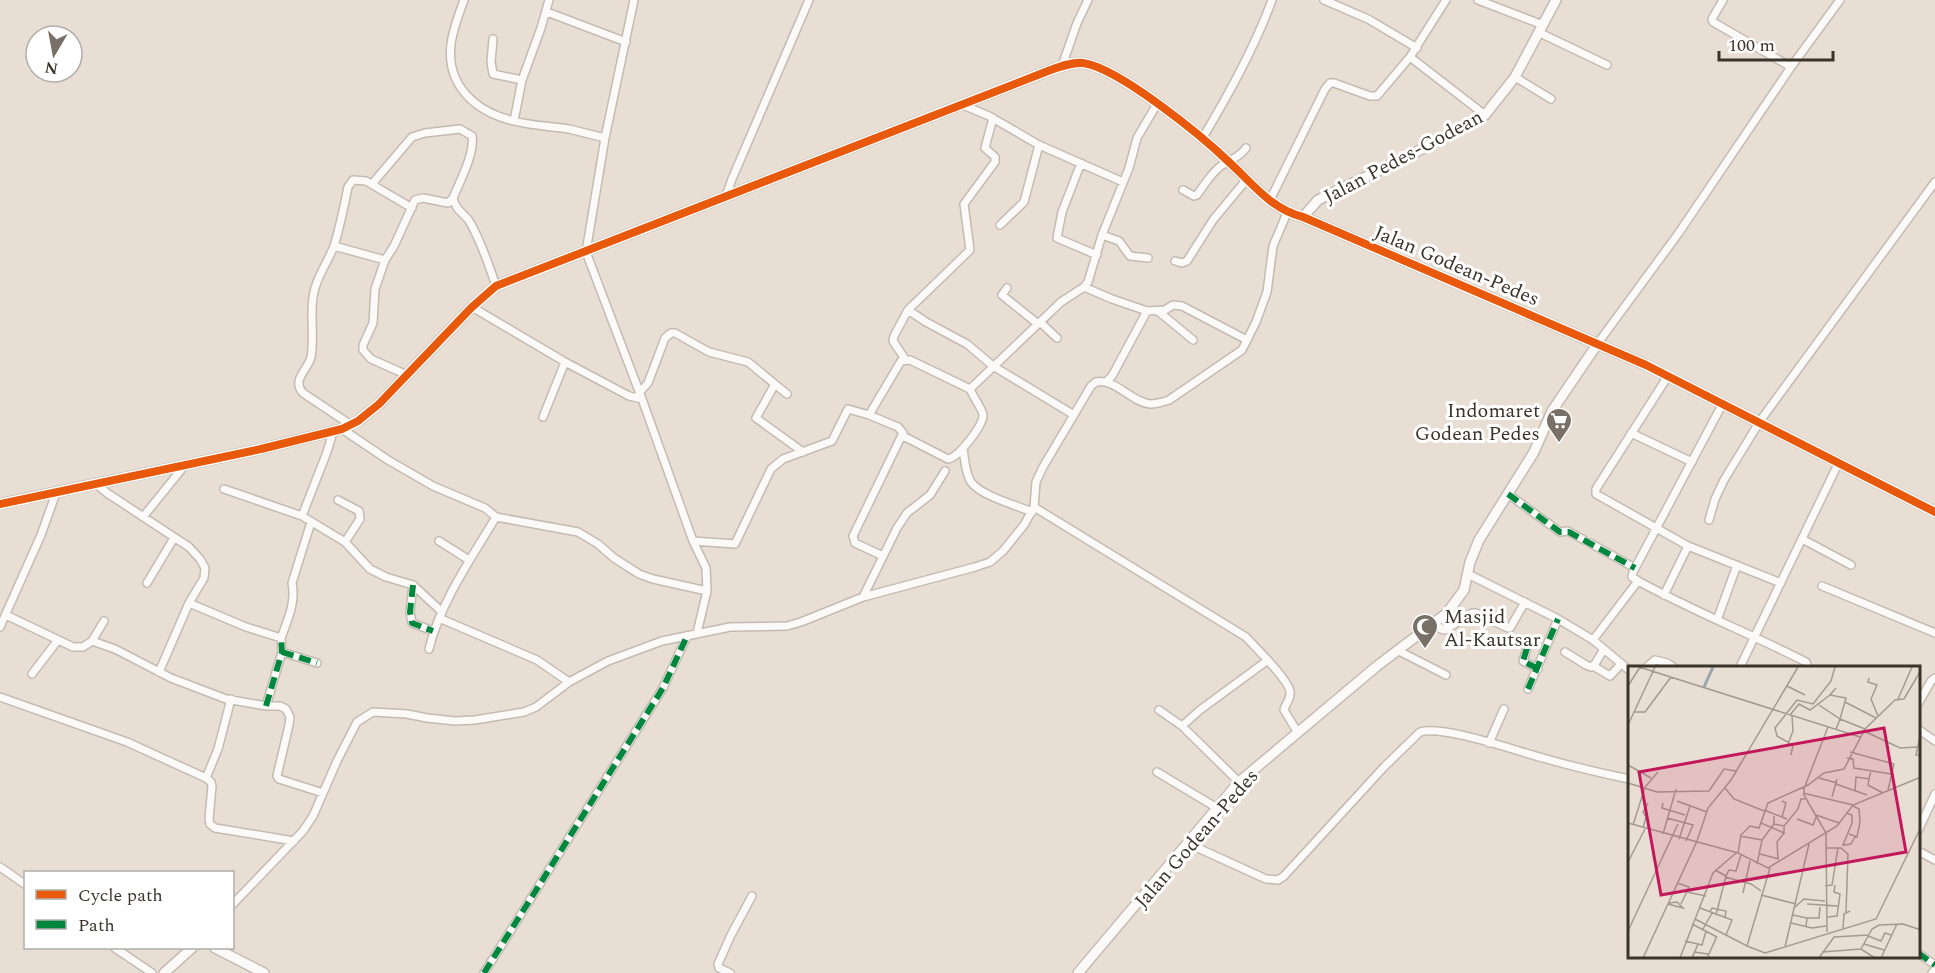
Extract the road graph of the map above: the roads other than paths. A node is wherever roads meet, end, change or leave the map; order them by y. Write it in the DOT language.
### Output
graph roads {
  1 [pos="464,0"];
  2 [pos="549,0"];
  3 [pos="634,0"];
  4 [pos="809,0"];
  5 [pos="1088,0"];
  6 [pos="1272,0"];
  7 [pos="1324,0"];
  8 [pos="1446,0"];
  9 [pos="1478,0"];
  10 [pos="1556,0"];
  11 [pos="1723,0"];
  12 [pos="1840,0"];
  13 [pos="547,12"];
  14 [pos="1542,29"];
  15 [pos="493,39"];
  16 [pos="626,42"];
  17 [pos="1417,48"];
  18 [pos="1410,57"];
  19 [pos="1603,64"];
  20 [pos="1062,66"];
  21 [pos="1791,67"];
  22 [pos="1515,77"];
  23 [pos="522,80"];
  24 [pos="1551,99"];
  25 [pos="1157,104"];
  26 [pos="963,105"];
  27 [pos="1485,115"];
  28 [pos="993,118"];
  29 [pos="514,121"];
  30 [pos="605,138"];
  31 [pos="1202,139"];
  32 [pos="1040,145"];
  33 [pos="1246,148"];
  34 [pos="1228,161"];
  35 [pos="1081,163"];
  36 [pos="1247,179"];
  37 [pos="1123,182"];
  38 [pos="1935,182"];
  39 [pos="372,184"];
  40 [pos="1182,189"];
  41 [pos="726,196"];
  42 [pos="453,198"];
  43 [pos="1270,200"];
  44 [pos="412,208"];
  45 [pos="1287,213"];
  46 [pos="1303,217"];
  47 [pos="1000,225"];
  48 [pos="1102,235"];
  49 [pos="334,246"];
  50 [pos="586,252"];
  51 [pos="1097,255"];
  52 [pos="1148,258"];
  53 [pos="385,260"];
  54 [pos="1175,261"];
  55 [pos="496,286"];
  56 [pos="1084,287"];
  57 [pos="1007,288"];
  58 [pos="472,306"];
  59 [pos="908,310"];
  60 [pos="1147,311"];
  61 [pos="1158,311"];
  62 [pos="1039,323"];
  63 [pos="1057,338"];
  64 [pos="1193,340"];
  65 [pos="1247,340"];
  66 [pos="1598,343"];
  67 [pos="905,359"];
  68 [pos="565,362"];
  69 [pos="993,366"];
  70 [pos="407,375"];
  71 [pos="1668,376"];
  72 [pos="1106,382"];
  73 [pos="775,384"];
  74 [pos="969,389"];
  75 [pos="787,393"];
  76 [pos="641,396"];
  77 [pos="1723,404"];
  78 [pos="869,415"];
  79 [pos="1074,415"];
  80 [pos="543,417"];
  81 [pos="1760,422"];
  82 [pos="342,428"];
  83 [pos="1631,433"];
  84 [pos="903,436"];
  85 [pos="963,449"];
  86 [pos="802,452"];
  87 [pos="1692,462"];
  88 [pos="1839,462"];
  89 [pos="186,464"];
  90 [pos="945,471"];
  91 [pos="95,483"];
  92 [pos="224,489"];
  93 [pos="56,493"];
  94 [pos="1508,494"];
  95 [pos="338,500"];
  96 [pos="0,504"];
  97 [pos="1033,509"];
  98 [pos="1935,512"];
  99 [pos="302,516"];
  100 [pos="143,517"];
  101 [pos="496,517"];
  102 [pos="1709,520"];
  103 [pos="311,522"];
  104 [pos="1656,529"];
  105 [pos="174,538"];
  106 [pos="1802,539"];
  107 [pos="439,541"];
  108 [pos="693,541"];
  109 [pos="345,542"];
  110 [pos="1688,546"];
  111 [pos="883,556"];
  112 [pos="470,561"];
  113 [pos="1737,565"];
  114 [pos="1851,565"];
  115 [pos="1635,568"];
  116 [pos="1468,574"];
  117 [pos="1638,581"];
  118 [pos="147,583"];
  119 [pos="1781,583"];
  120 [pos="413,585"];
  121 [pos="1822,586"];
  122 [pos="706,591"];
  123 [pos="1665,596"];
  124 [pos="862,597"];
  125 [pos="1525,602"];
  126 [pos="189,603"];
  127 [pos="6,615"];
  128 [pos="440,615"];
  129 [pos="1558,619"];
  130 [pos="1717,620"];
  131 [pos="104,621"];
  132 [pos="1435,623"];
  133 [pos="0,627"];
  134 [pos="433,631"];
  135 [pos="697,633"];
  136 [pos="1935,633"];
  137 [pos="687,636"];
  138 [pos="1755,636"];
  139 [pos="282,638"];
  140 [pos="58,640"];
  141 [pos="1593,640"];
  142 [pos="92,641"];
  143 [pos="1527,648"];
  144 [pos="429,649"];
  145 [pos="1604,649"];
  146 [pos="1397,650"];
  147 [pos="282,652"];
  148 [pos="1564,652"];
  149 [pos="1268,660"];
  150 [pos="317,663"];
  151 [pos="1621,664"];
  152 [pos="1593,666"];
  153 [pos="1648,666"];
  154 [pos="1671,666"];
  155 [pos="1740,666"];
  156 [pos="1808,666"];
  157 [pos="1538,669"];
  158 [pos="1628,669"];
  159 [pos="159,672"];
  160 [pos="32,674"];
  161 [pos="1446,675"];
  162 [pos="1935,678"];
  163 [pos="568,682"];
  164 [pos="1528,689"];
  165 [pos="0,697"];
  166 [pos="231,699"];
  167 [pos="1920,700"];
  168 [pos="266,706"];
  169 [pos="1504,709"];
  170 [pos="1159,710"];
  171 [pos="1182,726"];
  172 [pos="1920,730"];
  173 [pos="1298,733"];
  174 [pos="1935,741"];
  175 [pos="1489,743"];
  176 [pos="1157,772"];
  177 [pos="206,778"];
  178 [pos="1628,779"];
  179 [pos="1239,782"];
  180 [pos="323,793"];
  181 [pos="1935,794"];
  182 [pos="1217,808"];
  183 [pos="1920,827"];
  184 [pos="294,842"];
  185 [pos="1189,844"];
  186 [pos="1920,852"];
  187 [pos="1935,860"];
  188 [pos="0,867"];
  189 [pos="24,884"];
  190 [pos="752,896"];
  191 [pos="234,903"];
  192 [pos="117,949"];
  193 [pos="191,949"];
  194 [pos="217,949"];
  195 [pos="1920,954"];
  196 [pos="1935,965"];
  197 [pos="153,973"];
  198 [pos="164,973"];
  199 [pos="264,973"];
  200 [pos="484,973"];
  201 [pos="729,973"];
  202 [pos="1078,973"];
  1 -- 29 [label="street"];
  2 -- 13 [label="street"];
  3 -- 16 [label="street"];
  4 -- 41 [label="street"];
  5 -- 20 [label="street"];
  6 -- 31 [label="street"];
  7 -- 17 [label="street"];
  8 -- 17 [label="street"];
  9 -- 14 [label="street"];
  10 -- 14 [label="street, Jalan Pedes-Godean"];
  11 -- 21 [label="street"];
  12 -- 21 [label="street"];
  13 -- 16 [label="street"];
  13 -- 23 [label="street"];
  14 -- 19 [label="street"];
  14 -- 22 [label="street, Jalan Pedes-Godean"];
  15 -- 23 [label="street"];
  16 -- 30 [label="street"];
  17 -- 18 [label="street"];
  18 -- 27 [label="street"];
  18 -- 43 [label="street"];
  20 -- 25 [label="street"];
  20 -- 26 [label="street"];
  21 -- 66 [label="street"];
  22 -- 24 [label="street"];
  22 -- 27 [label="street, Jalan Pedes-Godean"];
  23 -- 29 [label="street"];
  25 -- 31 [label="street"];
  25 -- 37 [label="street"];
  26 -- 28 [label="street"];
  26 -- 41 [label="street"];
  27 -- 46 [label="street, Jalan Pedes-Godean"];
  28 -- 32 [label="street"];
  28 -- 59 [label="street"];
  29 -- 30 [label="street"];
  30 -- 50 [label="street"];
  31 -- 34 [label="street"];
  32 -- 35 [label="street"];
  32 -- 47 [label="street"];
  33 -- 34 [label="street"];
  34 -- 36 [label="street"];
  34 -- 40 [label="street"];
  35 -- 37 [label="street"];
  35 -- 51 [label="street"];
  36 -- 43 [label="street"];
  36 -- 54 [label="street"];
  37 -- 48 [label="street"];
  38 -- 81 [label="street"];
  39 -- 42 [label="street"];
  39 -- 44 [label="street"];
  39 -- 49 [label="street"];
  41 -- 50 [label="street"];
  42 -- 44 [label="street"];
  42 -- 55 [label="street"];
  43 -- 45 [label="street"];
  44 -- 53 [label="street"];
  45 -- 46 [label="street, Jalan Godean-Pedes"];
  45 -- 65 [label="street"];
  46 -- 66 [label="street, Jalan Godean-Pedes"];
  48 -- 51 [label="street"];
  48 -- 52 [label="street"];
  49 -- 53 [label="street"];
  49 -- 82 [label="street"];
  50 -- 55 [label="street"];
  50 -- 76 [label="street"];
  51 -- 56 [label="street"];
  53 -- 70 [label="street"];
  55 -- 58 [label="street"];
  56 -- 60 [label="street"];
  56 -- 62 [label="street"];
  57 -- 62 [label="street"];
  58 -- 68 [label="street"];
  58 -- 70 [label="street"];
  59 -- 67 [label="street"];
  59 -- 69 [label="street"];
  60 -- 61 [label="street"];
  60 -- 72 [label="street"];
  61 -- 64 [label="street"];
  61 -- 65 [label="street"];
  62 -- 63 [label="street"];
  62 -- 69 [label="street"];
  65 -- 72 [label="street"];
  66 -- 71 [label="street"];
  66 -- 94 [label="street, Jalan Godean-Pedes"];
  67 -- 74 [label="street"];
  67 -- 78 [label="street"];
  68 -- 76 [label="street"];
  68 -- 80 [label="street"];
  69 -- 74 [label="street"];
  69 -- 79 [label="street"];
  70 -- 82 [label="street"];
  71 -- 77 [label="street"];
  71 -- 83 [label="street"];
  72 -- 79 [label="street"];
  73 -- 75 [label="street"];
  73 -- 76 [label="street"];
  73 -- 86 [label="street"];
  74 -- 85 [label="street"];
  76 -- 108 [label="street"];
  77 -- 81 [label="street"];
  77 -- 87 [label="street"];
  78 -- 84 [label="street"];
  78 -- 86 [label="street"];
  79 -- 97 [label="street"];
  81 -- 88 [label="street"];
  81 -- 102 [label="street"];
  82 -- 89 [label="street"];
  82 -- 99 [label="street"];
  82 -- 101 [label="street"];
  83 -- 87 [label="street"];
  83 -- 104 [label="street"];
  84 -- 85 [label="street"];
  84 -- 111 [label="street"];
  85 -- 97 [label="street"];
  86 -- 108 [label="street"];
  87 -- 104 [label="street"];
  88 -- 98 [label="street"];
  88 -- 106 [label="street"];
  89 -- 91 [label="street"];
  89 -- 100 [label="street"];
  90 -- 111 [label="street"];
  91 -- 93 [label="street"];
  91 -- 100 [label="street"];
  92 -- 99 [label="street"];
  93 -- 96 [label="street"];
  93 -- 127 [label="street"];
  94 -- 115 [label="street"];
  94 -- 116 [label="street, Jalan Godean-Pedes"];
  95 -- 109 [label="street"];
  97 -- 124 [label="street"];
  97 -- 149 [label="street"];
  99 -- 103 [label="street"];
  100 -- 105 [label="street"];
  101 -- 112 [label="street"];
  101 -- 122 [label="street"];
  103 -- 109 [label="street"];
  103 -- 139 [label="street"];
  104 -- 110 [label="street"];
  104 -- 115 [label="street"];
  105 -- 118 [label="street"];
  105 -- 126 [label="street"];
  106 -- 114 [label="street"];
  106 -- 119 [label="street"];
  107 -- 112 [label="street"];
  108 -- 122 [label="street"];
  109 -- 120 [label="street"];
  110 -- 113 [label="street"];
  110 -- 123 [label="street"];
  111 -- 124 [label="street"];
  112 -- 128 [label="street"];
  113 -- 119 [label="street"];
  113 -- 130 [label="street"];
  115 -- 117 [label="street"];
  116 -- 125 [label="street"];
  116 -- 132 [label="street, Jalan Godean-Pedes"];
  117 -- 123 [label="street"];
  117 -- 141 [label="street"];
  119 -- 138 [label="street"];
  120 -- 128 [label="street"];
  120 -- 134 [label="street"];
  121 -- 136 [label="street"];
  122 -- 135 [label="street"];
  123 -- 130 [label="street"];
  124 -- 135 [label="street"];
  125 -- 129 [label="street"];
  125 -- 132 [label="street"];
  126 -- 139 [label="street"];
  126 -- 159 [label="street"];
  127 -- 133 [label="street"];
  127 -- 140 [label="street"];
  128 -- 134 [label="street"];
  128 -- 163 [label="street"];
  129 -- 141 [label="street"];
  129 -- 157 [label="street"];
  130 -- 138 [label="street"];
  131 -- 142 [label="street"];
  132 -- 146 [label="street, Jalan Godean-Pedes"];
  134 -- 144 [label="street"];
  135 -- 137 [label="street"];
  137 -- 163 [label="street"];
  137 -- 200 [label="street"];
  138 -- 155 [label="street"];
  138 -- 156 [label="street"];
  139 -- 147 [label="street"];
  140 -- 142 [label="street"];
  140 -- 160 [label="street"];
  141 -- 145 [label="street"];
  142 -- 159 [label="street"];
  143 -- 157 [label="street"];
  145 -- 151 [label="street"];
  145 -- 152 [label="street"];
  146 -- 161 [label="street"];
  146 -- 173 [label="street, Jalan Godean-Pedes"];
  147 -- 150 [label="street"];
  147 -- 168 [label="street"];
  148 -- 152 [label="street"];
  149 -- 171 [label="street"];
  149 -- 173 [label="street"];
  151 -- 152 [label="street"];
  151 -- 158 [label="street"];
  153 -- 154 [label="street"];
  157 -- 164 [label="street"];
  159 -- 166 [label="street"];
  162 -- 167 [label="street"];
  163 -- 180 [label="street"];
  165 -- 177 [label="street"];
  166 -- 168 [label="street"];
  166 -- 177 [label="street"];
  168 -- 180 [label="street"];
  169 -- 175 [label="street"];
  170 -- 171 [label="street"];
  171 -- 179 [label="street"];
  172 -- 174 [label="street"];
  173 -- 179 [label="street, Jalan Godean-Pedes"];
  175 -- 178 [label="street"];
  175 -- 185 [label="street"];
  176 -- 182 [label="street"];
  177 -- 184 [label="street"];
  179 -- 182 [label="street, Jalan Godean-Pedes"];
  180 -- 184 [label="street"];
  181 -- 183 [label="street"];
  182 -- 185 [label="street, Jalan Godean-Pedes"];
  184 -- 191 [label="street"];
  185 -- 202 [label="street, Jalan Godean-Pedes"];
  186 -- 187 [label="street"];
  188 -- 189 [label="street"];
  190 -- 201 [label="street"];
  192 -- 197 [label="street"];
  193 -- 198 [label="street"];
  194 -- 199 [label="street"];
  195 -- 196 [label="street"];
}
